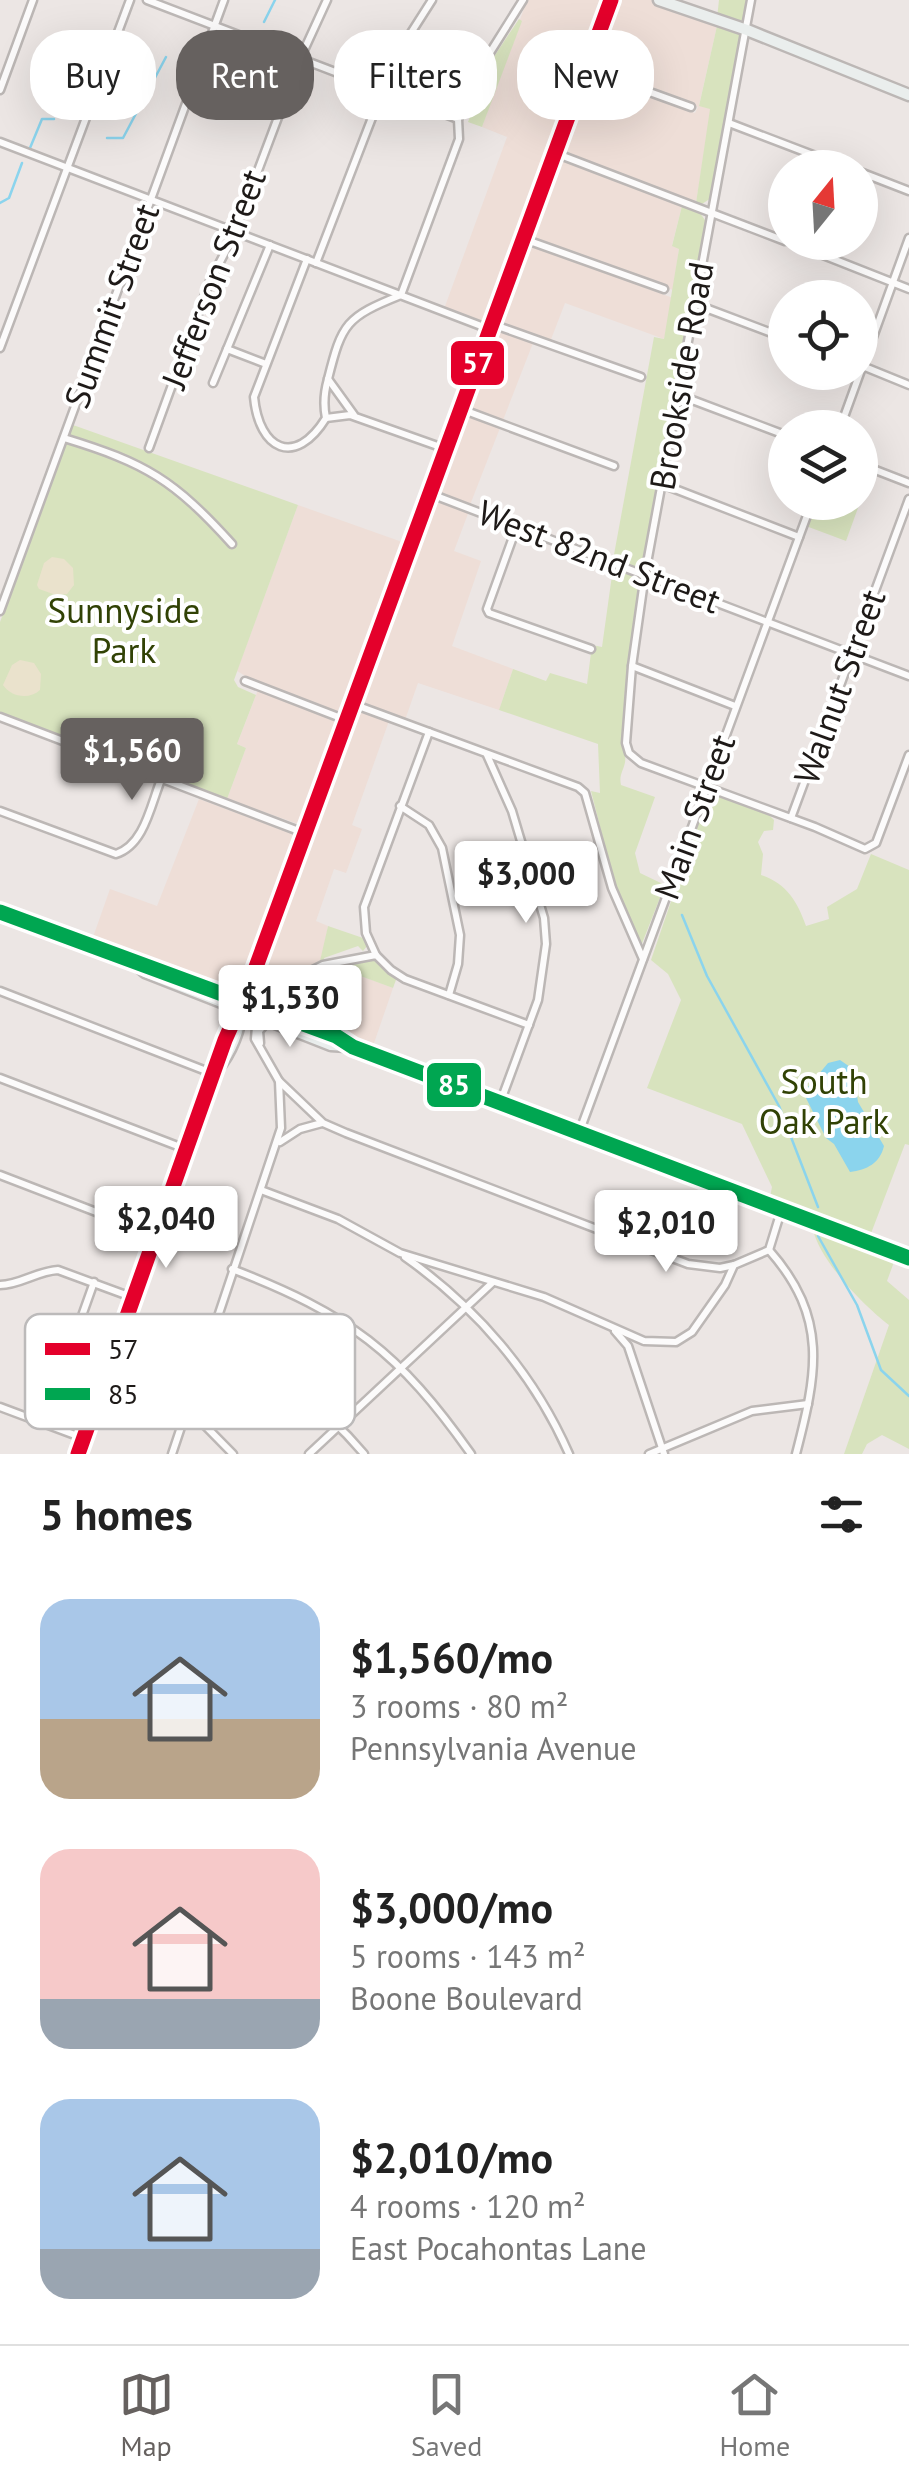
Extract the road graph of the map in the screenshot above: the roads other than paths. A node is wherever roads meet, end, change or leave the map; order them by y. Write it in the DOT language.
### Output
graph roads {
  1 [pos="33,0"];
  2 [pos="130,0"];
  3 [pos="146,0"];
  4 [pos="224,0"];
  5 [pos="327,0"];
  6 [pos="432,0"];
  7 [pos="523,0"];
  8 [pos="611,0"];
  9 [pos="659,0"];
  10 [pos="751,0"];
  11 [pos="214,26"];
  12 [pos="224,30"];
  13 [pos="313,30"];
  14 [pos="413,30"];
  15 [pos="600,30"];
  16 [pos="747,30"];
  17 [pos="497,42"];
  18 [pos="0,90"];
  19 [pos="654,94"];
  20 [pos="909,95"];
  21 [pos="691,107"];
  22 [pos="277,120"];
  23 [pos="371,120"];
  24 [pos="458,120"];
  25 [pos="567,120"];
  26 [pos="729,124"];
  27 [pos="0,142"];
  28 [pos="799,150"];
  29 [pos="555,153"];
  30 [pos="67,168"];
  31 [pos="878,179"];
  32 [pos="909,190"];
  33 [pos="150,200"];
  34 [pos="712,212"];
  35 [pos="234,232"];
  36 [pos="768,234"];
  37 [pos="909,238"];
  38 [pos="524,239"];
  39 [pos="270,246"];
  40 [pos="306,259"];
  41 [pos="835,260"];
  42 [pos="316,263"];
  43 [pos="893,282"];
  44 [pos="909,288"];
  45 [pos="664,289"];
  46 [pos="401,296"];
  47 [pos="695,304"];
  48 [pos="878,321"];
  49 [pos="491,327"];
  50 [pos="768,332"];
  51 [pos="0,348"];
  52 [pos="227,349"];
  53 [pos="266,364"];
  54 [pos="878,372"];
  55 [pos="642,378"];
  56 [pos="328,379"];
  57 [pos="213,383"];
  58 [pos="909,384"];
  59 [pos="680,395"];
  60 [pos="461,409"];
  61 [pos="355,416"];
  62 [pos="326,418"];
  63 [pos="768,429"];
  64 [pos="64,438"];
  65 [pos="149,448"];
  66 [pos="446,449"];
  67 [pos="614,466"];
  68 [pos="878,471"];
  69 [pos="909,482"];
  70 [pos="662,484"];
  71 [pos="430,494"];
  72 [pos="909,499"];
  73 [pos="805,520"];
  74 [pos="517,526"];
  75 [pos="799,537"];
  76 [pos="232,544"];
  77 [pos="645,574"];
  78 [pos="0,611"];
  79 [pos="767,622"];
  80 [pos="591,650"];
  81 [pos="852,654"];
  82 [pos="632,666"];
  83 [pos="909,676"];
  84 [pos="245,681"];
  85 [pos="353,704"];
  86 [pos="735,706"];
  87 [pos="0,717"];
  88 [pos="347,720"];
  89 [pos="429,732"];
  90 [pos="487,754"];
  91 [pos="909,755"];
  92 [pos="162,778"];
  93 [pos="706,787"];
  94 [pos="400,806"];
  95 [pos="0,810"];
  96 [pos="792,818"];
  97 [pos="306,833"];
  98 [pos="0,912"];
  99 [pos="376,955"];
  100 [pos="644,960"];
  101 [pos="249,986"];
  102 [pos="0,991"];
  103 [pos="449,995"];
  104 [pos="241,1004"];
  105 [pos="256,1015"];
  106 [pos="269,1020"];
  107 [pos="529,1025"];
  108 [pos="260,1044"];
  109 [pos="353,1047"];
  110 [pos="216,1072"];
  111 [pos="0,1078"];
  112 [pos="279,1081"];
  113 [pos="500,1103"];
  114 [pos="323,1123"];
  115 [pos="579,1133"];
  116 [pos="277,1145"];
  117 [pos="189,1150"];
  118 [pos="0,1175"];
  119 [pos="260,1190"];
  120 [pos="782,1210"];
  121 [pos="158,1236"];
  122 [pos="769,1250"];
  123 [pos="400,1253"];
  124 [pos="909,1258"];
  125 [pos="734,1266"];
  126 [pos="232,1269"];
  127 [pos="94,1282"];
  128 [pos="492,1283"];
  129 [pos="0,1285"];
  130 [pos="135,1298"];
  131 [pos="467,1309"];
  132 [pos="83,1314"];
  133 [pos="129,1314"];
  134 [pos="217,1314"];
  135 [pos="332,1314"];
  136 [pos="355,1330"];
  137 [pos="615,1330"];
  138 [pos="404,1368"];
  139 [pos="808,1404"];
  140 [pos="0,1407"];
  141 [pos="355,1412"];
  142 [pos="25,1416"];
  143 [pos="60,1429"];
  144 [pos="87,1429"];
  145 [pos="180,1429"];
  146 [pos="208,1429"];
  147 [pos="337,1429"];
  148 [pos="343,1429"];
  149 [pos="84,1438"];
  150 [pos="664,1451"];
  151 [pos="78,1454"];
  152 [pos="172,1454"];
  153 [pos="233,1454"];
  154 [pos="308,1454"];
  155 [pos="364,1454"];
  156 [pos="470,1454"];
  157 [pos="569,1454"];
  158 [pos="649,1454"];
  159 [pos="796,1454"];
  1 -- 18 [label="street"];
  2 -- 30 [label="street"];
  3 -- 11 [label="street"];
  4 -- 11 [label="street, Summit Street"];
  5 -- 13 [label="street, Jefferson Street"];
  6 -- 14 [label="street"];
  7 -- 17 [label="street"];
  8 -- 15 [label="main road"];
  9 -- 16 [label="main road"];
  10 -- 16 [label="street, Brookside Road"];
  11 -- 12 [label="street"];
  11 -- 33 [label="street, Summit Street"];
  16 -- 20 [label="main road"];
  16 -- 26 [label="street, Brookside Road"];
  19 -- 21 [label="street"];
  22 -- 35 [label="street, Jefferson Street"];
  23 -- 42 [label="street"];
  24 -- 46 [label="street"];
  25 -- 29 [label="main road"];
  26 -- 28 [label="street"];
  26 -- 34 [label="street, Brookside Road"];
  27 -- 30 [label="street"];
  29 -- 34 [label="street"];
  29 -- 38 [label="main road"];
  30 -- 33 [label="street"];
  30 -- 51 [label="street"];
  31 -- 32 [label="street"];
  33 -- 35 [label="street"];
  33 -- 64 [label="street, Summit Street"];
  34 -- 36 [label="street"];
  34 -- 47 [label="street, Brookside Road"];
  35 -- 39 [label="street"];
  35 -- 65 [label="street, Jefferson Street"];
  37 -- 43 [label="street"];
  38 -- 45 [label="street"];
  38 -- 49 [label="main road"];
  39 -- 40 [label="street"];
  39 -- 52 [label="street"];
  40 -- 42 [label="street"];
  40 -- 53 [label="street"];
  41 -- 43 [label="street"];
  42 -- 46 [label="street"];
  43 -- 44 [label="street"];
  43 -- 48 [label="street"];
  46 -- 49 [label="street"];
  46 -- 56 [label="street"];
  47 -- 50 [label="street"];
  47 -- 59 [label="street, Brookside Road"];
  49 -- 55 [label="street"];
  49 -- 60 [label="main road"];
  52 -- 53 [label="street"];
  52 -- 57 [label="street"];
  53 -- 62 [label="street"];
  54 -- 58 [label="street"];
  56 -- 61 [label="street"];
  56 -- 62 [label="street"];
  59 -- 63 [label="street"];
  59 -- 70 [label="street, Brookside Road"];
  60 -- 66 [label="main road"];
  60 -- 67 [label="street"];
  61 -- 62 [label="street"];
  61 -- 66 [label="street"];
  64 -- 76 [label="street"];
  64 -- 78 [label="street, Summit Street"];
  66 -- 71 [label="main road"];
  68 -- 69 [label="street"];
  70 -- 75 [label="street"];
  70 -- 77 [label="street, Brookside Road"];
  71 -- 74 [label="street, West 82nd Street"];
  71 -- 85 [label="main road"];
  72 -- 81 [label="street, Walnut Street"];
  73 -- 75 [label="street, Main Street"];
  74 -- 77 [label="street, West 82nd Street"];
  74 -- 80 [label="street"];
  75 -- 79 [label="street, Main Street"];
  77 -- 79 [label="street, West 82nd Street"];
  77 -- 82 [label="street, Brookside Road"];
  79 -- 81 [label="street, West 82nd Street"];
  79 -- 86 [label="street, Main Street"];
  81 -- 83 [label="street, West 82nd Street"];
  81 -- 96 [label="street, Walnut Street"];
  82 -- 86 [label="street"];
  82 -- 93 [label="street, Brookside Road"];
  84 -- 88 [label="street"];
  85 -- 88 [label="main road"];
  85 -- 89 [label="street"];
  86 -- 93 [label="street, Main Street"];
  87 -- 92 [label="street"];
  88 -- 97 [label="main road"];
  89 -- 90 [label="street"];
  89 -- 94 [label="street"];
  90 -- 100 [label="street"];
  90 -- 107 [label="street"];
  91 -- 96 [label="street"];
  92 -- 95 [label="street"];
  92 -- 97 [label="street"];
  93 -- 96 [label="street"];
  93 -- 100 [label="street, Main Street"];
  94 -- 99 [label="street"];
  94 -- 103 [label="street"];
  97 -- 101 [label="main road"];
  98 -- 104 [label="main road"];
  99 -- 101 [label="street"];
  99 -- 103 [label="street"];
  100 -- 115 [label="street, Main Street"];
  101 -- 104 [label="main road"];
  102 -- 110 [label="street"];
  103 -- 107 [label="street"];
  104 -- 105 [label="main road"];
  104 -- 109 [label="main road"];
  104 -- 110 [label="main road"];
  105 -- 106 [label="main road"];
  105 -- 108 [label="street"];
  106 -- 108 [label="street"];
  106 -- 109 [label="main road"];
  107 -- 113 [label="street"];
  108 -- 112 [label="street"];
  109 -- 113 [label="main road"];
  110 -- 117 [label="main road"];
  111 -- 117 [label="street"];
  112 -- 114 [label="street"];
  112 -- 116 [label="street"];
  113 -- 115 [label="main road"];
  114 -- 116 [label="street"];
  114 -- 125 [label="street"];
  115 -- 120 [label="main road"];
  116 -- 119 [label="street"];
  117 -- 121 [label="main road"];
  118 -- 121 [label="street"];
  119 -- 123 [label="street"];
  119 -- 126 [label="street"];
  120 -- 122 [label="street"];
  120 -- 124 [label="main road"];
  121 -- 130 [label="main road"];
  122 -- 125 [label="street"];
  122 -- 139 [label="street"];
  123 -- 128 [label="street"];
  123 -- 131 [label="street"];
  125 -- 137 [label="street"];
  126 -- 134 [label="street"];
  126 -- 135 [label="street"];
  127 -- 129 [label="street"];
  127 -- 130 [label="street"];
  127 -- 132 [label="street"];
  128 -- 131 [label="street"];
  128 -- 137 [label="street"];
  130 -- 133 [label="main road"];
  131 -- 138 [label="street"];
  131 -- 157 [label="street"];
  136 -- 138 [label="street"];
  137 -- 150 [label="street"];
  138 -- 141 [label="street"];
  138 -- 156 [label="street"];
  139 -- 150 [label="street"];
  139 -- 159 [label="street"];
  140 -- 142 [label="street"];
  143 -- 149 [label="street"];
  144 -- 149 [label="main road"];
  145 -- 152 [label="street"];
  146 -- 153 [label="street"];
  147 -- 154 [label="street"];
  148 -- 155 [label="street"];
  149 -- 151 [label="main road"];
  150 -- 158 [label="street"];
}
